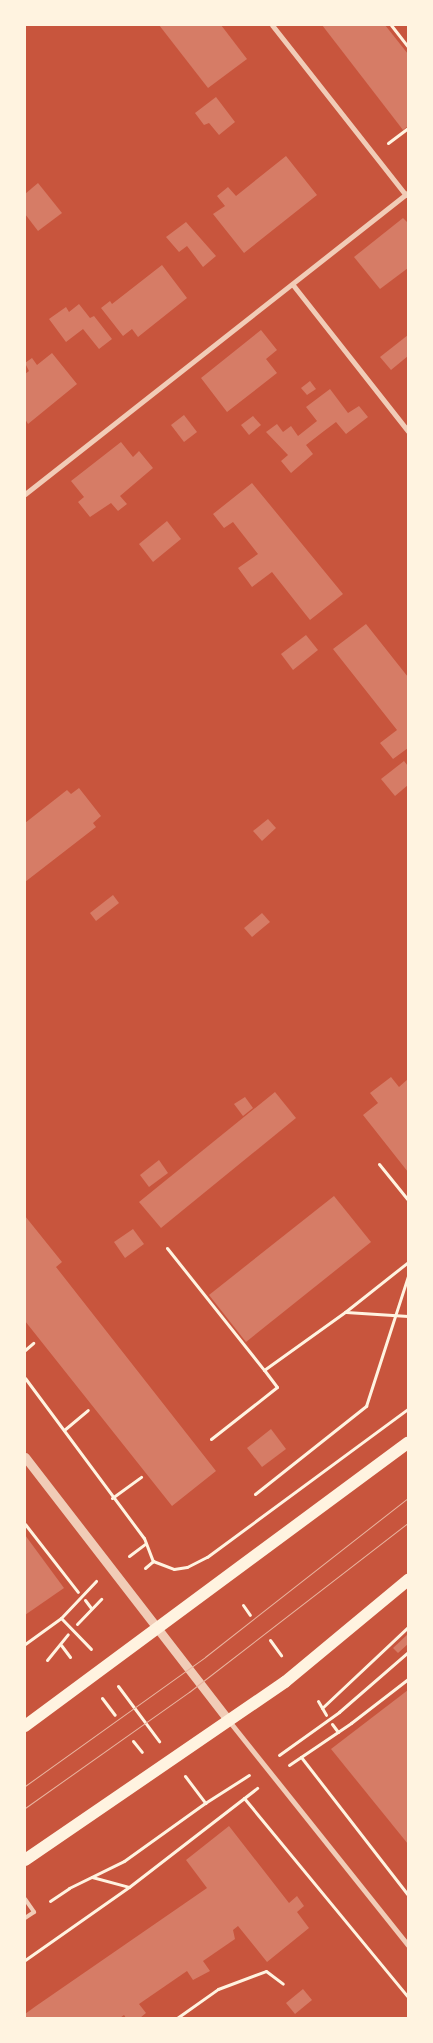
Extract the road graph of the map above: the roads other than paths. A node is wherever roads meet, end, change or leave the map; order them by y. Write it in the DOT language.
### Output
graph roads {
  1 [pos="272,25"];
  2 [pos="407,194"];
  3 [pos="293,285"];
  4 [pos="408,432"];
  5 [pos="25,494"];
  6 [pos="408,1444"];
  7 [pos="25,1457"];
  8 [pos="408,1580"];
  9 [pos="156,1627"];
  10 [pos="229,1721"];
  11 [pos="25,1726"];
  12 [pos="25,1860"];
  13 [pos="25,1899"];
  14 [pos="25,1918"];
  15 [pos="408,1945"];
  1 -- 2 [label="street"];
  2 -- 3 [label="street"];
  3 -- 4 [label="street"];
  3 -- 5 [label="street"];
  6 -- 9 [label="main road"];
  7 -- 9 [label="street"];
  8 -- 10 [label="main road"];
  9 -- 10 [label="street"];
  9 -- 11 [label="main road"];
  10 -- 12 [label="main road"];
  10 -- 15 [label="street"];
  13 -- 14 [label="lane"];
}
